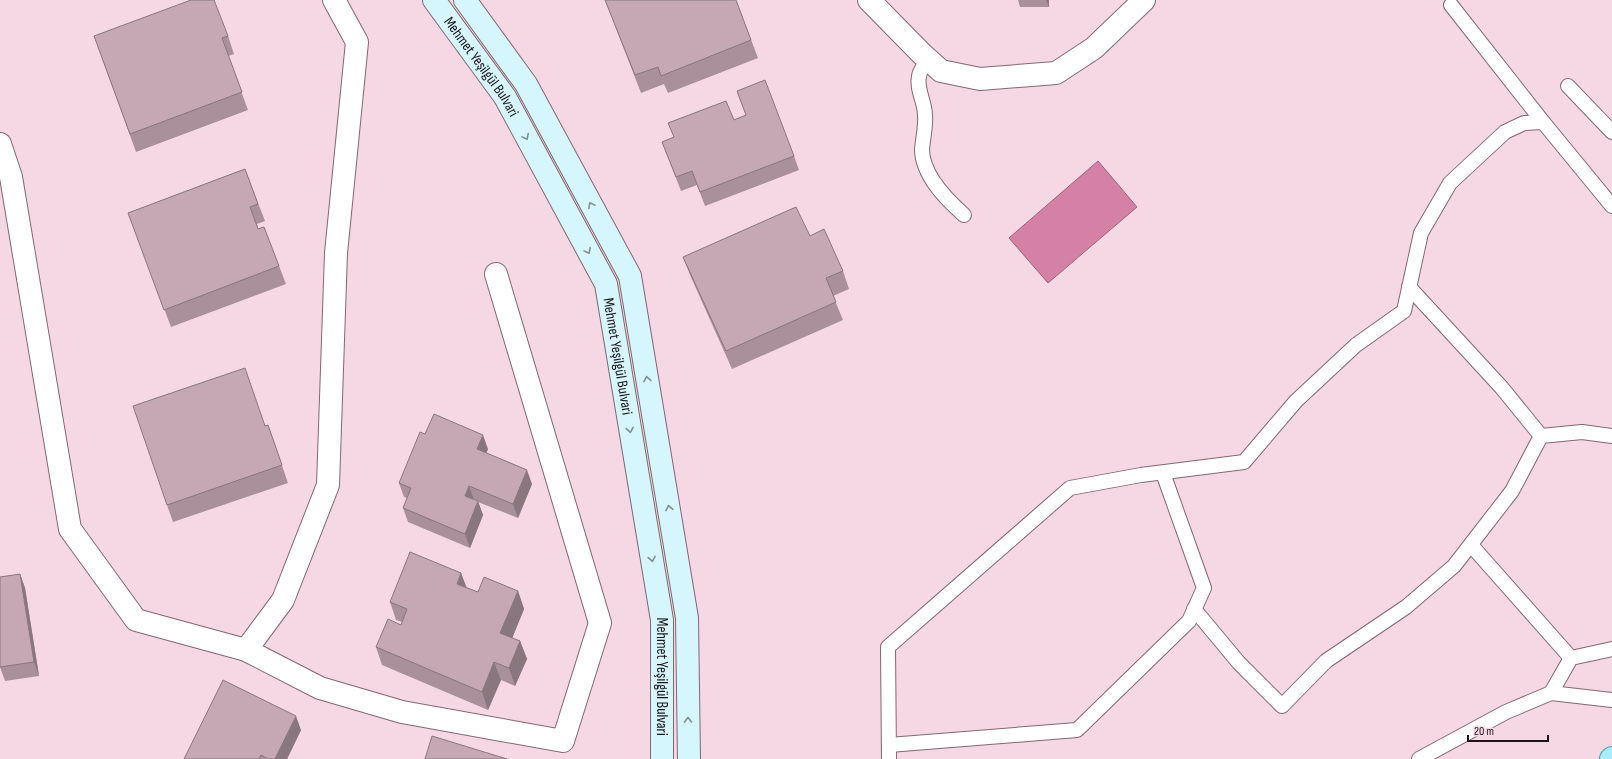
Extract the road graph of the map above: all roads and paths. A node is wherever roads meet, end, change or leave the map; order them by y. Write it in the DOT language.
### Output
graph roads {
  1 [pos="334,0"];
  2 [pos="434,0"];
  3 [pos="465,0"];
  4 [pos="869,0"];
  5 [pos="1144,0"];
  6 [pos="1451,5"];
  7 [pos="928,59"];
  8 [pos="1568,86"];
  9 [pos="1543,122"];
  10 [pos="1612,132"];
  11 [pos="0,144"];
  12 [pos="1612,206"];
  13 [pos="964,216"];
  14 [pos="496,274"];
  15 [pos="1409,287"];
  16 [pos="1541,436"];
  17 [pos="1612,436"];
  18 [pos="1163,473"];
  19 [pos="1471,545"];
  20 [pos="1194,609"];
  21 [pos="1612,649"];
  22 [pos="246,650"];
  23 [pos="1571,658"];
  24 [pos="1551,693"];
  25 [pos="1612,700"];
  26 [pos="889,752"];
  27 [pos="662,759"];
  28 [pos="689,759"];
  29 [pos="1419,759"];
  1 -- 22 [label="street"];
  2 -- 27 [label="main road, Mehmet Yeşilgül Bulvari, one-way"];
  28 -- 3 [label="main road, Mehmet Yeşilgül Bulvari, one-way"];
  4 -- 7 [label="street"];
  5 -- 7 [label="street"];
  6 -- 9 [label="lane"];
  7 -- 13 [label="lane"];
  8 -- 10 [label="lane"];
  9 -- 12 [label="lane"];
  9 -- 15 [label="lane"];
  11 -- 22 [label="street"];
  14 -- 22 [label="street"];
  15 -- 16 [label="lane"];
  15 -- 18 [label="lane"];
  16 -- 17 [label="lane"];
  16 -- 19 [label="lane"];
  18 -- 20 [label="lane"];
  18 -- 26 [label="lane"];
  19 -- 20 [label="lane"];
  19 -- 23 [label="lane"];
  20 -- 26 [label="lane"];
  21 -- 23 [label="lane"];
  23 -- 24 [label="lane"];
  24 -- 25 [label="lane"];
  24 -- 29 [label="lane"];
}
